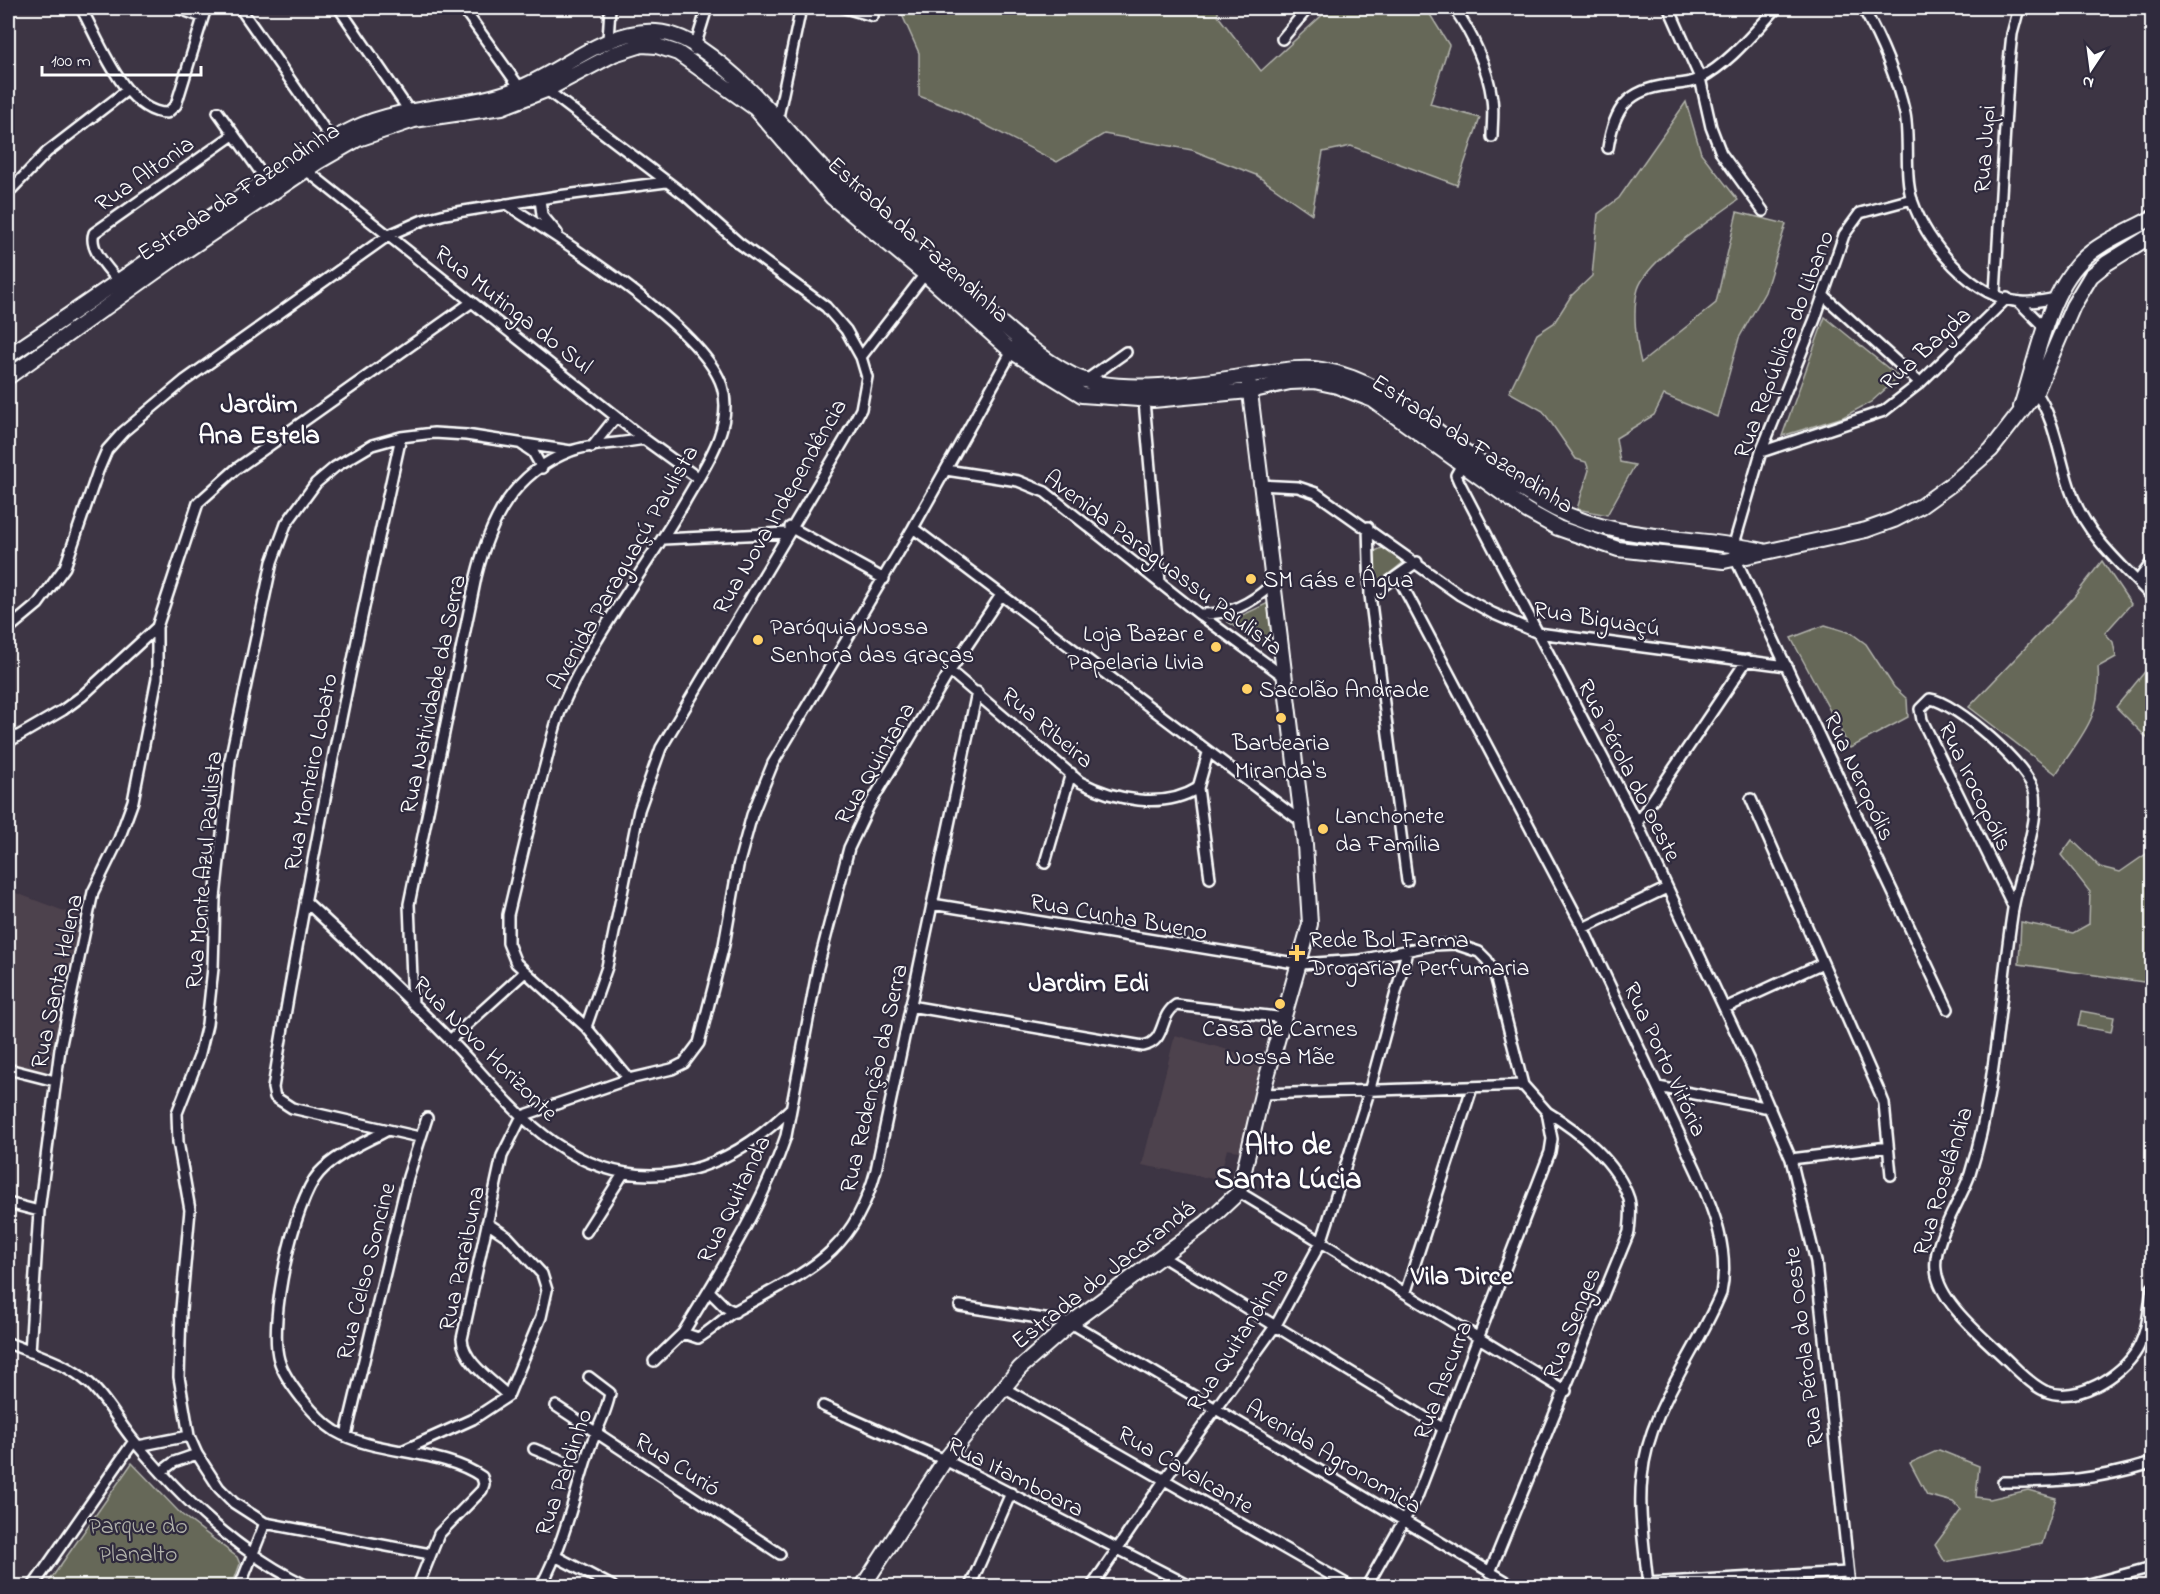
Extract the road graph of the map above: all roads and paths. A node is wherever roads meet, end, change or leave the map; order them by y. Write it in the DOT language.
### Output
graph roads {
  1 [pos="81,8"];
  2 [pos="177,8"];
  3 [pos="240,8"];
  4 [pos="339,8"];
  5 [pos="462,8"];
  6 [pos="610,8"];
  7 [pos="707,8"];
  8 [pos="801,8"];
  9 [pos="845,8"];
  10 [pos="1308,8"];
  11 [pos="1454,8"];
  12 [pos="1669,8"];
  13 [pos="1777,8"];
  14 [pos="1863,8"];
  15 [pos="2019,8"];
  16 [pos="204,12"];
  17 [pos="873,16"];
  18 [pos="1282,39"];
  19 [pos="608,40"];
  20 [pos="697,46"];
  21 [pos="687,59"];
  22 [pos="1700,78"];
  23 [pos="540,85"];
  24 [pos="520,88"];
  25 [pos="126,91"];
  26 [pos="218,112"];
  27 [pos="411,115"];
  28 [pos="778,117"];
  29 [pos="233,135"];
  30 [pos="1492,137"];
  31 [pos="332,140"];
  32 [pos="1608,148"];
  33 [pos="648,169"];
  34 [pos="306,170"];
  35 [pos="266,180"];
  36 [pos="666,182"];
  37 [pos="638,186"];
  38 [pos="8,193"];
  39 [pos="540,199"];
  40 [pos="1912,199"];
  41 [pos="510,204"];
  42 [pos="1763,211"];
  43 [pos="2152,218"];
  44 [pos="389,235"];
  45 [pos="2152,235"];
  46 [pos="560,237"];
  47 [pos="925,274"];
  48 [pos="118,281"];
  49 [pos="1995,293"];
  50 [pos="1824,296"];
  51 [pos="2007,298"];
  52 [pos="2057,298"];
  53 [pos="472,302"];
  54 [pos="2019,302"];
  55 [pos="2045,333"];
  56 [pos="1020,337"];
  57 [pos="1011,351"];
  58 [pos="1126,352"];
  59 [pos="8,356"];
  60 [pos="861,357"];
  61 [pos="1249,376"];
  62 [pos="8,378"];
  63 [pos="1085,381"];
  64 [pos="1920,383"];
  65 [pos="2033,388"];
  66 [pos="1249,391"];
  67 [pos="1144,401"];
  68 [pos="616,417"];
  69 [pos="401,437"];
  70 [pos="644,439"];
  71 [pos="521,444"];
  72 [pos="592,447"];
  73 [pos="571,451"];
  74 [pos="1761,452"];
  75 [pos="1465,460"];
  76 [pos="542,468"];
  77 [pos="946,470"];
  78 [pos="699,478"];
  79 [pos="1260,485"];
  80 [pos="1368,527"];
  81 [pos="914,528"];
  82 [pos="788,530"];
  83 [pos="663,539"];
  84 [pos="1734,544"];
  85 [pos="1765,551"];
  86 [pos="1736,560"];
  87 [pos="1417,562"];
  88 [pos="2152,562"];
  89 [pos="1398,577"];
  90 [pos="884,579"];
  91 [pos="2138,581"];
  92 [pos="1160,582"];
  93 [pos="1271,585"];
  94 [pos="1001,595"];
  95 [pos="1370,595"];
  96 [pos="2152,597"];
  97 [pos="1199,614"];
  98 [pos="157,627"];
  99 [pos="8,629"];
  100 [pos="1538,633"];
  101 [pos="1747,660"];
  102 [pos="1788,666"];
  103 [pos="950,671"];
  104 [pos="1286,678"];
  105 [pos="977,692"];
  106 [pos="8,742"];
  107 [pos="1208,753"];
  108 [pos="1071,773"];
  109 [pos="1198,788"];
  110 [pos="1751,799"];
  111 [pos="2036,806"];
  112 [pos="1302,822"];
  113 [pos="1637,823"];
  114 [pos="1045,863"];
  115 [pos="1210,878"];
  116 [pos="1407,881"];
  117 [pos="1667,888"];
  118 [pos="304,901"];
  119 [pos="932,904"];
  120 [pos="2013,906"];
  121 [pos="1583,928"];
  122 [pos="1407,952"];
  123 [pos="1823,963"];
  124 [pos="1301,964"];
  125 [pos="818,967"];
  126 [pos="525,972"];
  127 [pos="413,1004"];
  128 [pos="910,1006"];
  129 [pos="1725,1008"];
  130 [pos="1948,1009"];
  131 [pos="1285,1018"];
  132 [pos="586,1027"];
  133 [pos="450,1040"];
  134 [pos="8,1069"];
  135 [pos="629,1079"];
  136 [pos="55,1081"];
  137 [pos="1524,1085"];
  138 [pos="1658,1087"];
  139 [pos="1472,1088"];
  140 [pos="1369,1092"];
  141 [pos="1262,1094"];
  142 [pos="1770,1108"];
  143 [pos="790,1109"];
  144 [pos="1547,1112"];
  145 [pos="522,1116"];
  146 [pos="427,1118"];
  147 [pos="388,1130"];
  148 [pos="419,1137"];
  149 [pos="1888,1147"];
  150 [pos="1791,1159"];
  151 [pos="623,1174"];
  152 [pos="1891,1175"];
  153 [pos="1239,1192"];
  154 [pos="8,1203"];
  155 [pos="39,1211"];
  156 [pos="487,1223"];
  157 [pos="586,1232"];
  158 [pos="1322,1240"];
  159 [pos="1161,1256"];
  160 [pos="2152,1288"];
  161 [pos="709,1290"];
  162 [pos="1406,1291"];
  163 [pos="960,1306"];
  164 [pos="735,1312"];
  165 [pos="1071,1323"];
  166 [pos="1276,1325"];
  167 [pos="683,1334"];
  168 [pos="1479,1337"];
  169 [pos="8,1343"];
  170 [pos="30,1352"];
  171 [pos="654,1361"];
  172 [pos="589,1377"];
  173 [pos="1002,1387"];
  174 [pos="1566,1390"];
  175 [pos="508,1396"];
  176 [pos="556,1406"];
  177 [pos="823,1406"];
  178 [pos="1217,1408"];
  179 [pos="1444,1429"];
  180 [pos="595,1432"];
  181 [pos="346,1435"];
  182 [pos="189,1436"];
  183 [pos="136,1443"];
  184 [pos="534,1449"];
  185 [pos="402,1451"];
  186 [pos="196,1454"];
  187 [pos="945,1460"];
  188 [pos="2152,1463"];
  189 [pos="583,1469"];
  190 [pos="161,1472"];
  191 [pos="1165,1479"];
  192 [pos="2002,1482"];
  193 [pos="1011,1493"];
  194 [pos="1405,1522"];
  195 [pos="266,1523"];
  196 [pos="1117,1551"];
  197 [pos="430,1554"];
  198 [pos="780,1554"];
  199 [pos="555,1556"];
  200 [pos="253,1557"];
  201 [pos="2152,1567"];
  202 [pos="1490,1572"];
  203 [pos="1848,1572"];
  204 [pos="1648,1585"];
  205 [pos="33,1587"];
  206 [pos="240,1587"];
  207 [pos="306,1587"];
  208 [pos="418,1587"];
  209 [pos="541,1587"];
  210 [pos="612,1587"];
  211 [pos="863,1587"];
  212 [pos="970,1587"];
  213 [pos="1092,1587"];
  214 [pos="1190,1587"];
  215 [pos="1350,1587"];
  216 [pos="1367,1587"];
  217 [pos="1515,1587"];
  218 [pos="1850,1587"];
  219 [pos="2082,1587"];
  1 -- 25 [label="street"];
  2 -- 16 [label="street"];
  3 -- 31 [label="street"];
  4 -- 27 [label="street"];
  5 -- 24 [label="street"];
  6 -- 19 [label="street"];
  7 -- 20 [label="street"];
  8 -- 28 [label="street"];
  9 -- 17 [label="street"];
  10 -- 18 [label="street"];
  11 -- 30 [label="street"];
  12 -- 22 [label="street"];
  13 -- 22 [label="street"];
  14 -- 40 [label="street"];
  15 -- 49 [label="street, Rua Jupi"];
  16 -- 25 [label="street"];
  19 -- 20 [label="main road, Estrada da Fazendinha"];
  19 -- 23 [label="main road, Estrada da Fazendinha"];
  20 -- 21 [label="street"];
  20 -- 28 [label="main road, Estrada da Fazendinha"];
  21 -- 23 [label="main road, Estrada da Fazendinha"];
  21 -- 47 [label="main road, Estrada da Fazendinha"];
  22 -- 32 [label="street"];
  22 -- 42 [label="street"];
  23 -- 24 [label="main road, Estrada da Fazendinha"];
  23 -- 27 [label="main road, Estrada da Fazendinha"];
  23 -- 33 [label="street, Rua Nova Independência"];
  24 -- 27 [label="main road, Estrada da Fazendinha"];
  25 -- 38 [label="street"];
  26 -- 29 [label="street"];
  27 -- 31 [label="main road, Estrada da Fazendinha"];
  27 -- 34 [label="main road, Estrada da Fazendinha"];
  28 -- 56 [label="main road, Estrada da Fazendinha"];
  29 -- 35 [label="street"];
  29 -- 48 [label="street, Rua Altonia"];
  31 -- 35 [label="main road, Estrada da Fazendinha"];
  33 -- 36 [label="street, Rua Nova Independência"];
  33 -- 37 [label="street"];
  34 -- 44 [label="street, Rua Mutinga do Sul"];
  34 -- 62 [label="main road, Estrada da Fazendinha"];
  35 -- 48 [label="main road, Estrada da Fazendinha"];
  36 -- 37 [label="street"];
  36 -- 60 [label="street, Rua Nova Independência"];
  37 -- 39 [label="street"];
  39 -- 41 [label="street"];
  39 -- 46 [label="street, Avenida Paraguaçú Paulista"];
  40 -- 49 [label="street"];
  40 -- 50 [label="street, Rua República do Libano"];
  41 -- 44 [label="street"];
  41 -- 46 [label="street, Avenida Paraguaçú Paulista"];
  43 -- 52 [label="main road, Estrada da Fazendinha"];
  44 -- 53 [label="street, Rua Mutinga do Sul"];
  44 -- 99 [label="street"];
  45 -- 65 [label="main road, Estrada da Fazendinha"];
  46 -- 78 [label="street, Avenida Paraguaçú Paulista"];
  47 -- 57 [label="main road, Estrada da Fazendinha"];
  47 -- 60 [label="street"];
  48 -- 59 [label="main road, Estrada da Fazendinha"];
  49 -- 51 [label="street"];
  50 -- 64 [label="street"];
  50 -- 74 [label="street, Rua República do Libano"];
  51 -- 54 [label="street"];
  51 -- 64 [label="street, Rua Bagda"];
  52 -- 54 [label="street"];
  52 -- 55 [label="main road, Estrada da Fazendinha"];
  53 -- 68 [label="street, Rua Mutinga do Sul"];
  53 -- 98 [label="street"];
  54 -- 55 [label="street"];
  55 -- 65 [label="main road, Estrada da Fazendinha"];
  56 -- 57 [label="street"];
  56 -- 63 [label="main road, Estrada da Fazendinha"];
  57 -- 67 [label="main road, Estrada da Fazendinha"];
  57 -- 77 [label="street"];
  58 -- 63 [label="street"];
  60 -- 82 [label="street, Rua Nova Independência"];
  61 -- 63 [label="main road, Estrada da Fazendinha"];
  61 -- 66 [label="main road"];
  61 -- 75 [label="main road, Estrada da Fazendinha"];
  64 -- 74 [label="street, Rua Bagda"];
  65 -- 85 [label="main road, Estrada da Fazendinha"];
  65 -- 91 [label="street"];
  66 -- 67 [label="main road, Estrada da Fazendinha"];
  66 -- 75 [label="main road, Estrada da Fazendinha"];
  66 -- 79 [label="main road"];
  67 -- 92 [label="street"];
  68 -- 70 [label="street, Rua Mutinga do Sul"];
  68 -- 72 [label="street"];
  69 -- 71 [label="street, Rua Monte Azul Paulista"];
  69 -- 118 [label="street, Rua Monteiro Lobato"];
  69 -- 182 [label="street, Rua Monte Azul Paulista"];
  70 -- 72 [label="street, Rua Natividade da Serra"];
  70 -- 78 [label="street, Rua Mutinga do Sul"];
  71 -- 73 [label="street, Rua Monte Azul Paulista"];
  71 -- 76 [label="street"];
  72 -- 73 [label="street, Rua Natividade da Serra"];
  73 -- 76 [label="street, Rua Natividade da Serra"];
  74 -- 84 [label="street, Rua República do Libano"];
  75 -- 84 [label="main road, Estrada da Fazendinha"];
  75 -- 86 [label="main road, Estrada da Fazendinha"];
  75 -- 100 [label="street, Rua Pérola do Oeste"];
  76 -- 127 [label="street, Rua Natividade da Serra"];
  77 -- 81 [label="street"];
  77 -- 92 [label="street, Avenida Paraguassu Paulista"];
  78 -- 83 [label="street, Avenida Paraguaçú Paulista"];
  79 -- 80 [label="street, Rua Biguaçú"];
  79 -- 93 [label="main road"];
  80 -- 87 [label="street, Rua Biguaçú"];
  80 -- 95 [label="street"];
  81 -- 90 [label="street"];
  81 -- 94 [label="street"];
  82 -- 83 [label="street"];
  82 -- 90 [label="street"];
  82 -- 132 [label="street, Rua Nova Independência"];
  83 -- 126 [label="street, Avenida Paraguaçú Paulista"];
  84 -- 85 [label="main road, Estrada da Fazendinha"];
  84 -- 86 [label="street, Rua Neropólis"];
  85 -- 86 [label="main road, Estrada da Fazendinha"];
  86 -- 102 [label="street, Rua Neropólis"];
  87 -- 89 [label="street"];
  87 -- 100 [label="street, Rua Biguaçú"];
  88 -- 91 [label="street"];
  89 -- 95 [label="street"];
  89 -- 121 [label="street, Rua Porto Vitória"];
  90 -- 135 [label="street"];
  91 -- 96 [label="street"];
  92 -- 97 [label="street, Avenida Paraguassu Paulista"];
  93 -- 97 [label="street"];
  93 -- 104 [label="main road"];
  94 -- 103 [label="street, Rua Quintana"];
  94 -- 107 [label="street"];
  95 -- 116 [label="street"];
  97 -- 104 [label="street, Avenida Paraguassu Paulista"];
  98 -- 106 [label="street"];
  98 -- 136 [label="street, Rua Santa Helena"];
  100 -- 101 [label="street, Rua Biguaçú"];
  100 -- 113 [label="street, Rua Pérola do Oeste"];
  101 -- 102 [label="street, Rua Biguaçú"];
  101 -- 113 [label="street"];
  102 -- 130 [label="street, Rua Neropólis"];
  103 -- 105 [label="street, Rua Ribeira"];
  103 -- 125 [label="street, Rua Quintana"];
  104 -- 112 [label="main road"];
  105 -- 108 [label="street, Rua Ribeira"];
  105 -- 119 [label="street, Rua Redenção da Serra"];
  107 -- 109 [label="street"];
  107 -- 112 [label="street"];
  108 -- 109 [label="street, Rua Ribeira"];
  108 -- 114 [label="street"];
  109 -- 115 [label="street"];
  110 -- 123 [label="street"];
  111 -- 120 [label="street, Rua Roselândia"];
  111 -- 120 [label="street, Rua Irocopólis"];
  112 -- 124 [label="main road"];
  113 -- 117 [label="street, Rua Pérola do Oeste"];
  117 -- 121 [label="street"];
  117 -- 129 [label="street, Rua Pérola do Oeste"];
  118 -- 127 [label="street, Rua Novo Horizonte"];
  118 -- 147 [label="street, Rua Monteiro Lobato"];
  119 -- 124 [label="street, Rua Cunha Bueno"];
  119 -- 128 [label="street, Rua Redenção da Serra"];
  120 -- 160 [label="street, Rua Roselândia"];
  121 -- 138 [label="street, Rua Porto Vitória"];
  122 -- 124 [label="street, Rua Cunha Bueno"];
  122 -- 137 [label="street, Rua Cunha Bueno"];
  122 -- 140 [label="street, Rua Quitandinha"];
  123 -- 129 [label="street"];
  123 -- 149 [label="street"];
  124 -- 131 [label="main road"];
  125 -- 143 [label="street, Rua Quitanda"];
  126 -- 132 [label="street, Avenida Paraguaçú Paulista"];
  126 -- 133 [label="street"];
  127 -- 133 [label="street, Rua Novo Horizonte"];
  128 -- 131 [label="street"];
  128 -- 164 [label="street, Rua Redenção da Serra"];
  129 -- 142 [label="street, Rua Pérola do Oeste"];
  131 -- 141 [label="main road"];
  132 -- 135 [label="street, Avenida Paraguaçú Paulista"];
  133 -- 145 [label="street, Rua Novo Horizonte"];
  134 -- 136 [label="street"];
  135 -- 145 [label="street"];
  136 -- 155 [label="street, Rua Santa Helena"];
  137 -- 139 [label="street"];
  137 -- 144 [label="street"];
  138 -- 142 [label="street"];
  138 -- 204 [label="street, Rua Porto Vitória"];
  139 -- 140 [label="street"];
  139 -- 162 [label="street"];
  140 -- 141 [label="street"];
  140 -- 158 [label="street, Rua Quitandinha"];
  141 -- 153 [label="main road"];
  142 -- 150 [label="street, Rua Pérola do Oeste"];
  143 -- 151 [label="street, Rua Novo Horizonte"];
  143 -- 161 [label="street, Rua Quitanda"];
  144 -- 168 [label="street, Rua Ascurra"];
  144 -- 174 [label="street, Rua Senges"];
  145 -- 151 [label="street, Rua Novo Horizonte"];
  145 -- 156 [label="street, Rua Paraibuna"];
  146 -- 148 [label="street, Rua Celso Soncine"];
  147 -- 148 [label="street"];
  147 -- 181 [label="street"];
  148 -- 181 [label="street, Rua Celso Soncine"];
  149 -- 150 [label="street"];
  149 -- 152 [label="street"];
  150 -- 203 [label="street, Rua Pérola do Oeste"];
  151 -- 157 [label="street"];
  153 -- 158 [label="street"];
  153 -- 159 [label="main road, Estrada do Jacarandá"];
  154 -- 155 [label="street"];
  155 -- 170 [label="street, Rua Santa Helena"];
  156 -- 175 [label="street, Rua Paraibuna"];
  156 -- 175 [label="street"];
  158 -- 162 [label="street"];
  158 -- 166 [label="street, Rua Quitandinha"];
  159 -- 165 [label="main road, Estrada do Jacarandá"];
  159 -- 166 [label="street"];
  161 -- 164 [label="street"];
  161 -- 167 [label="street, Rua Quitanda"];
  162 -- 168 [label="street"];
  163 -- 165 [label="street"];
  164 -- 167 [label="street, Rua Redenção da Serra"];
  165 -- 173 [label="main road, Estrada do Jacarandá"];
  165 -- 178 [label="street, Avenida Agronomica"];
  166 -- 178 [label="street, Rua Quitandinha"];
  166 -- 179 [label="street"];
  167 -- 171 [label="street"];
  168 -- 174 [label="street"];
  168 -- 179 [label="street, Rua Ascurra"];
  169 -- 170 [label="street"];
  170 -- 183 [label="street"];
  172 -- 180 [label="street, Rua Pardinho"];
  173 -- 187 [label="main road, Estrada do Jacarandá"];
  173 -- 191 [label="street, Rua Cavalcante"];
  174 -- 202 [label="street, Rua Senges"];
  175 -- 185 [label="street"];
  176 -- 180 [label="street, Rua Curió"];
  177 -- 187 [label="street, Rua Itamboara"];
  178 -- 191 [label="street, Rua Quitandinha"];
  178 -- 194 [label="street, Avenida Agronomica"];
  179 -- 194 [label="street, Rua Ascurra"];
  180 -- 189 [label="street, Rua Pardinho"];
  180 -- 198 [label="street, Rua Curió"];
  181 -- 185 [label="street"];
  182 -- 183 [label="street"];
  182 -- 186 [label="street, Rua Monte Azul Paulista"];
  183 -- 190 [label="street"];
  183 -- 205 [label="street"];
  184 -- 189 [label="street"];
  185 -- 197 [label="street"];
  186 -- 190 [label="street"];
  186 -- 195 [label="street, Rua Monte Azul Paulista"];
  187 -- 193 [label="street, Rua Itamboara"];
  187 -- 211 [label="main road, Estrada do Jacarandá"];
  188 -- 192 [label="street"];
  189 -- 199 [label="street, Rua Pardinho"];
  190 -- 200 [label="street"];
  191 -- 196 [label="street, Rua Quitandinha"];
  191 -- 215 [label="street, Rua Cavalcante"];
  193 -- 196 [label="street, Rua Itamboara"];
  193 -- 212 [label="street"];
  194 -- 202 [label="street, Avenida Agronomica"];
  194 -- 216 [label="street, Rua Ascurra"];
  195 -- 197 [label="street"];
  195 -- 200 [label="street"];
  196 -- 213 [label="street, Rua Quitandinha"];
  196 -- 214 [label="street, Rua Itamboara"];
  197 -- 208 [label="street"];
  199 -- 209 [label="street, Rua Pardinho"];
  199 -- 210 [label="street"];
  200 -- 206 [label="street"];
  200 -- 207 [label="street"];
  201 -- 219 [label="street"];
  202 -- 217 [label="street, Avenida Agronomica"];
  203 -- 204 [label="street"];
  203 -- 218 [label="street, Rua Pérola do Oeste"];
}
